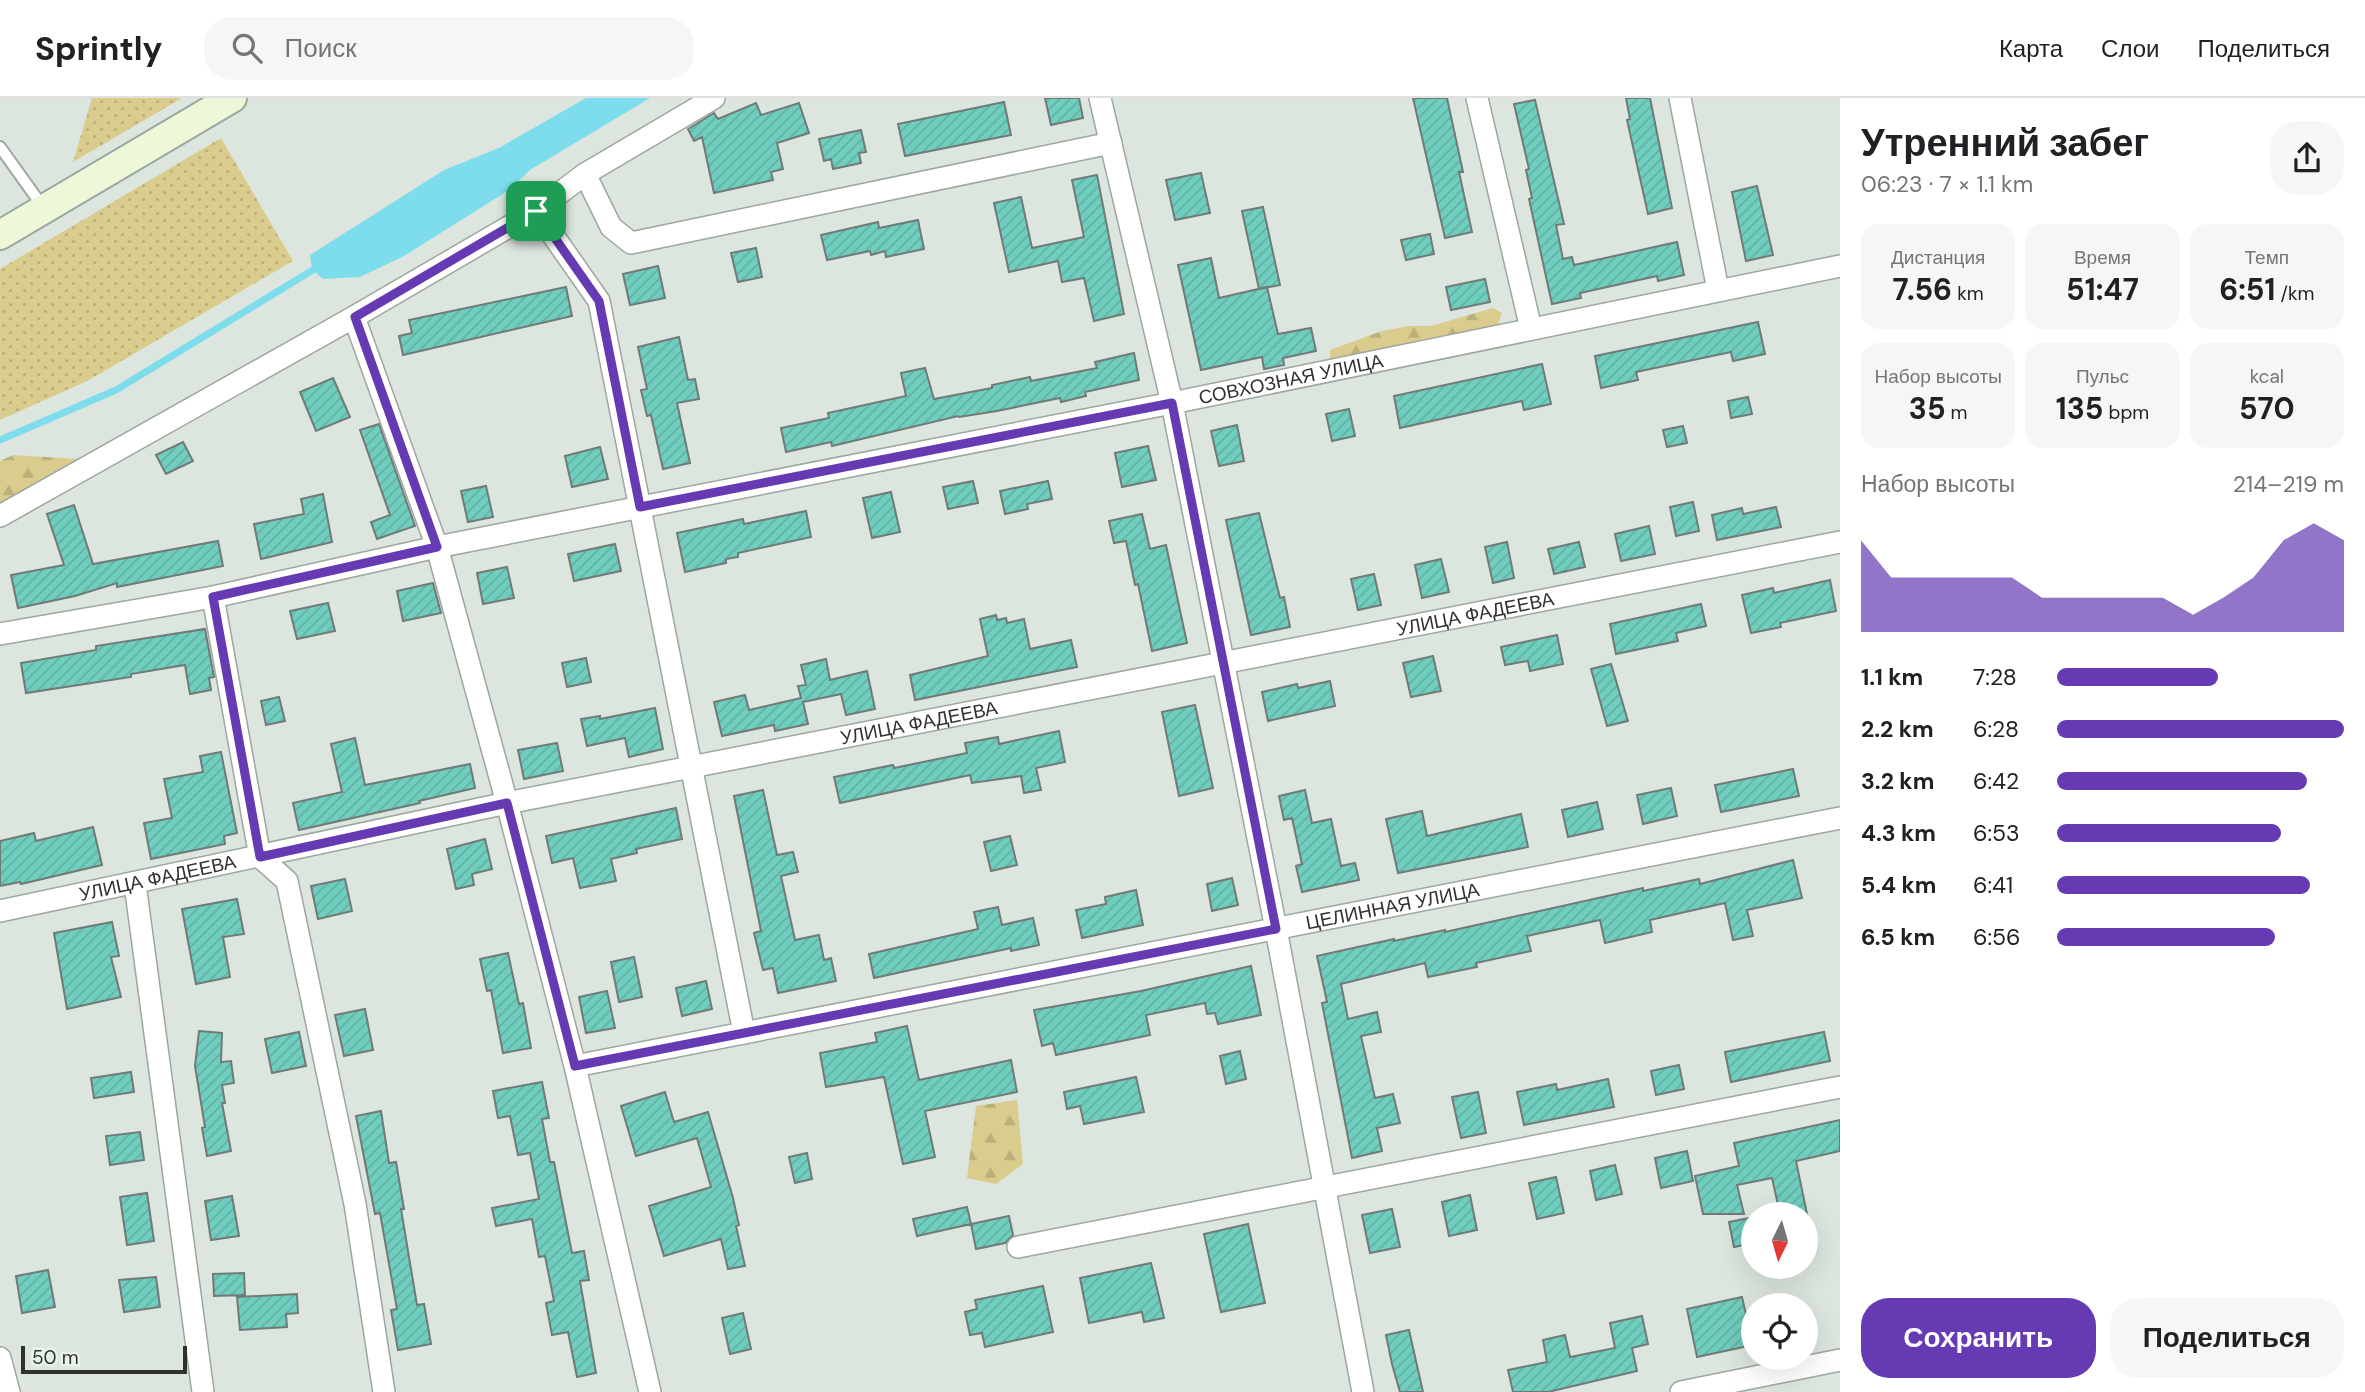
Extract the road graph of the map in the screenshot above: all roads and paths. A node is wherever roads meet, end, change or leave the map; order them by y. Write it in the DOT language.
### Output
graph roads {
  1 [pos="232,98"];
  2 [pos="714,98"];
  3 [pos="1100,98"];
  4 [pos="1477,98"];
  5 [pos="1680,98"];
  6 [pos="1111,143"];
  7 [pos="0,147"];
  8 [pos="585,174"];
  9 [pos="44,210"];
  10 [pos="536,211"];
  11 [pos="0,235"];
  12 [pos="1840,266"];
  13 [pos="1718,290"];
  14 [pos="355,317"];
  15 [pos="1531,329"];
  16 [pos="1172,403"];
  17 [pos="640,507"];
  18 [pos="0,516"];
  19 [pos="1840,542"];
  20 [pos="437,547"];
  21 [pos="213,597"];
  22 [pos="0,634"];
  23 [pos="1222,662"];
  24 [pos="690,766"];
  25 [pos="507,803"];
  26 [pos="1840,818"];
  27 [pos="260,857"];
  28 [pos="135,884"];
  29 [pos="0,911"];
  30 [pos="1276,929"];
  31 [pos="744,1033"];
  32 [pos="575,1066"];
  33 [pos="1840,1087"];
  34 [pos="1324,1186"];
  35 [pos="1018,1247"];
  36 [pos="0,1358"];
  37 [pos="1840,1360"];
  38 [pos="9,1392"];
  39 [pos="203,1392"];
  40 [pos="384,1392"];
  41 [pos="650,1392"];
  42 [pos="1363,1392"];
  43 [pos="1681,1392"];
  1 -- 9 [label="main road"];
  2 -- 8 [label="street"];
  3 -- 6 [label="street"];
  4 -- 15 [label="street"];
  5 -- 13 [label="street"];
  6 -- 8 [label="street"];
  6 -- 16 [label="street"];
  7 -- 9 [label="lane"];
  8 -- 10 [label="street"];
  9 -- 11 [label="main road"];
  10 -- 14 [label="street"];
  10 -- 17 [label="street"];
  12 -- 13 [label="street, СОВХОЗНАЯ УЛИЦА"];
  13 -- 15 [label="street, СОВХОЗНАЯ УЛИЦА"];
  14 -- 18 [label="street"];
  14 -- 20 [label="street"];
  15 -- 16 [label="street, СОВХОЗНАЯ УЛИЦА"];
  16 -- 17 [label="street, СОВХОЗНАЯ УЛИЦА"];
  16 -- 23 [label="street"];
  17 -- 20 [label="street, СОВХОЗНАЯ УЛИЦА"];
  17 -- 24 [label="street"];
  19 -- 23 [label="street, УЛИЦА ФАДЕЕВА"];
  20 -- 21 [label="street, СОВХОЗНАЯ УЛИЦА"];
  20 -- 25 [label="street"];
  21 -- 22 [label="street, СОВХОЗНАЯ УЛИЦА"];
  21 -- 27 [label="street"];
  23 -- 24 [label="street, УЛИЦА ФАДЕЕВА"];
  23 -- 30 [label="street"];
  24 -- 25 [label="street, УЛИЦА ФАДЕЕВА"];
  24 -- 31 [label="street"];
  25 -- 27 [label="street, УЛИЦА ФАДЕЕВА"];
  25 -- 32 [label="street"];
  26 -- 30 [label="street, ЦЕЛИННАЯ УЛИЦА"];
  27 -- 28 [label="street, УЛИЦА ФАДЕЕВА"];
  27 -- 40 [label="street"];
  28 -- 29 [label="street, УЛИЦА ФАДЕЕВА"];
  28 -- 39 [label="street"];
  30 -- 31 [label="street, ЦЕЛИННАЯ УЛИЦА"];
  30 -- 34 [label="street"];
  31 -- 32 [label="street, ЦЕЛИННАЯ УЛИЦА"];
  32 -- 41 [label="street"];
  33 -- 34 [label="street"];
  34 -- 35 [label="street"];
  34 -- 42 [label="street"];
  36 -- 38 [label="street"];
  37 -- 43 [label="street"];
}
